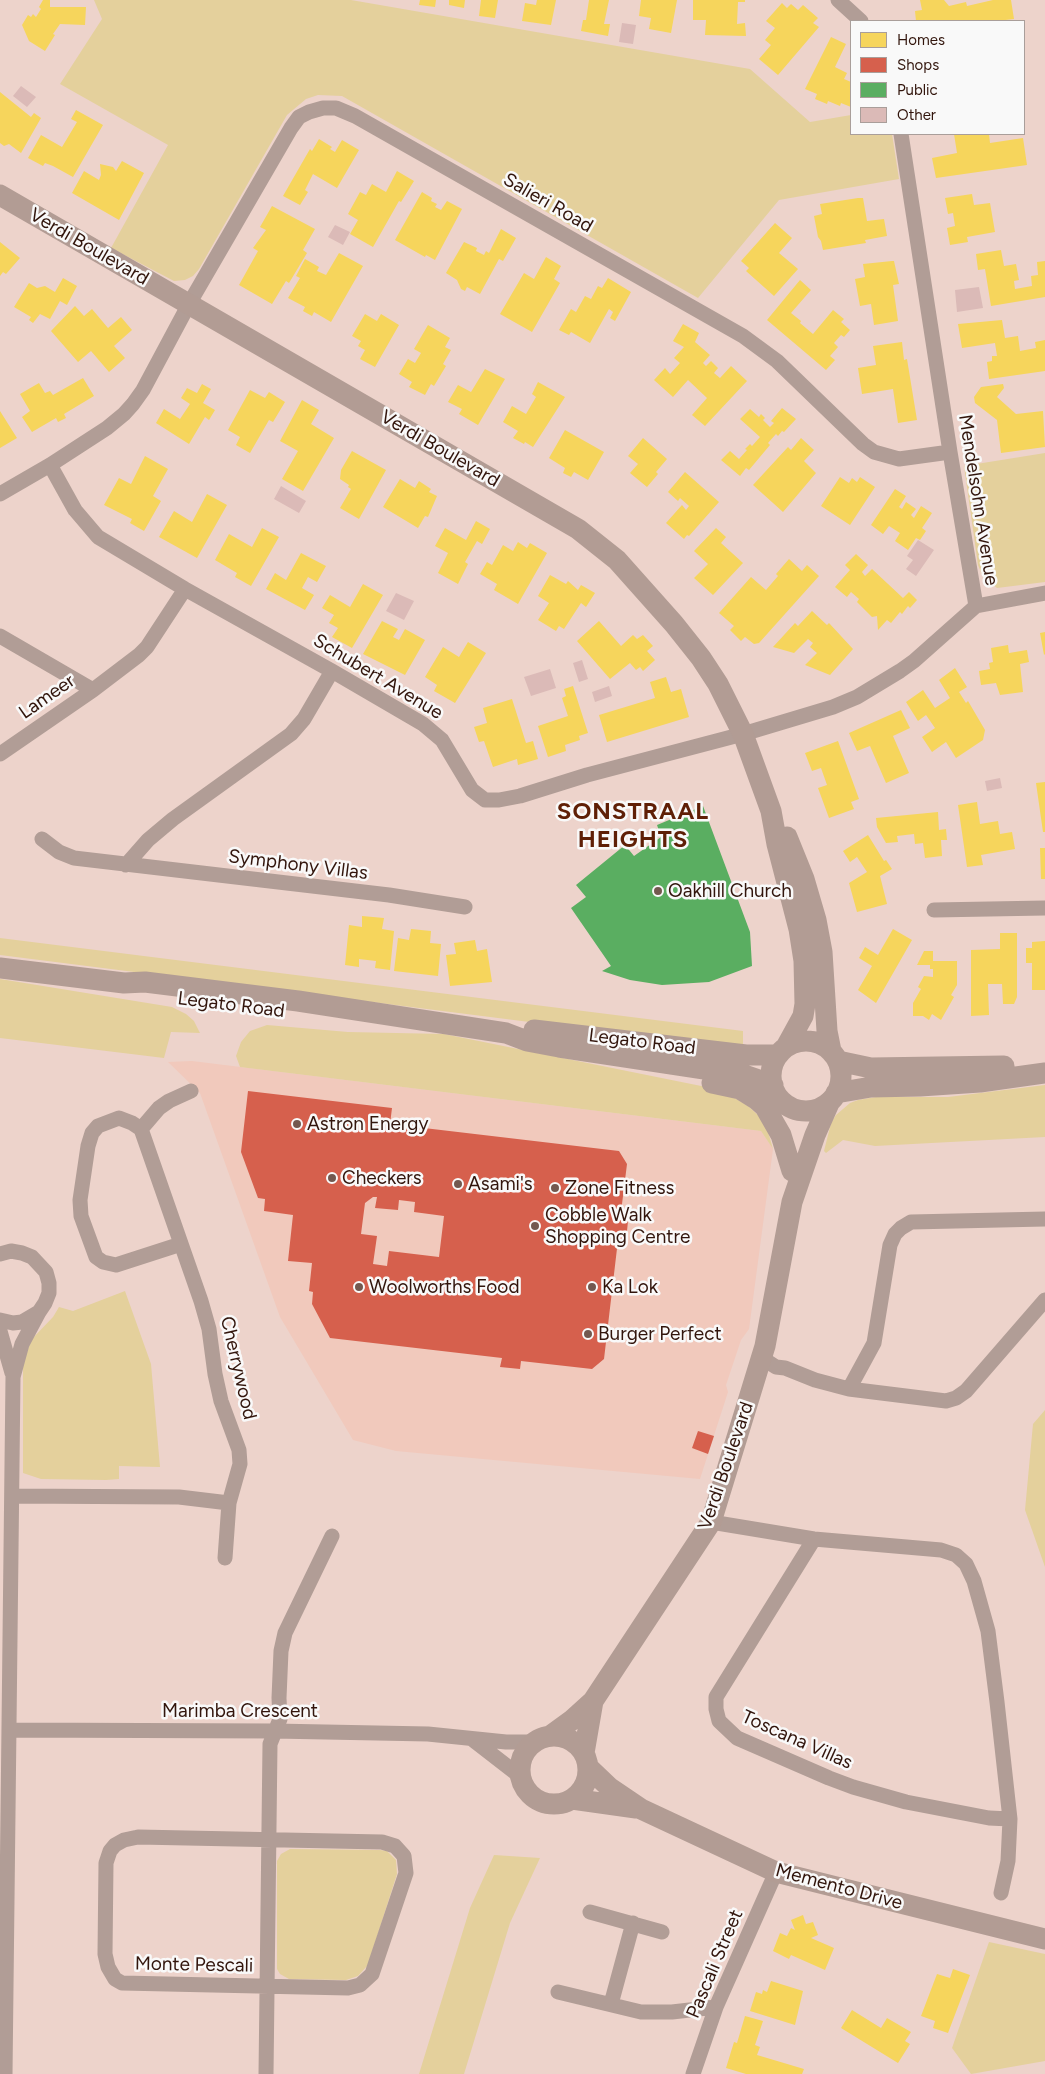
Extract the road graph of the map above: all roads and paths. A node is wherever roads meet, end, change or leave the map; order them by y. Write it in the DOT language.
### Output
graph roads {
  1 [pos="845,2"];
  2 [pos="860,20"];
  3 [pos="901,135"];
  4 [pos="0,195"];
  5 [pos="190,304"];
  6 [pos="950,452"];
  7 [pos="50,465"];
  8 [pos="0,494"];
  9 [pos="185,589"];
  10 [pos="1045,593"];
  11 [pos="976,606"];
  12 [pos="0,636"];
  13 [pos="332,671"];
  14 [pos="93,690"];
  15 [pos="742,734"];
  16 [pos="0,754"];
  17 [pos="771,811"];
  18 [pos="42,839"];
  19 [pos="126,865"];
  20 [pos="465,907"];
  21 [pos="1045,908"];
  22 [pos="934,910"];
  23 [pos="0,968"];
  24 [pos="506,1032"];
  25 [pos="782,1051"];
  26 [pos="834,1056"];
  27 [pos="642,1061"];
  28 [pos="1045,1063"];
  29 [pos="1045,1073"];
  30 [pos="773,1085"];
  31 [pos="191,1091"];
  32 [pos="833,1097"];
  33 [pos="788,1105"];
  34 [pos="141,1129"];
  35 [pos="792,1171"];
  36 [pos="792,1202"];
  37 [pos="1045,1219"];
  38 [pos="181,1244"];
  39 [pos="0,1254"];
  40 [pos="1045,1300"];
  41 [pos="39,1312"];
  42 [pos="0,1320"];
  43 [pos="0,1331"];
  44 [pos="769,1362"];
  45 [pos="13,1377"];
  46 [pos="849,1389"];
  47 [pos="12,1496"];
  48 [pos="228,1503"];
  49 [pos="711,1522"];
  50 [pos="332,1536"];
  51 [pos="814,1539"];
  52 [pos="225,1558"];
  53 [pos="593,1701"];
  54 [pos="9,1730"];
  55 [pos="274,1731"];
  56 [pos="471,1738"];
  57 [pos="542,1739"];
  58 [pos="586,1761"];
  59 [pos="521,1778"];
  60 [pos="572,1799"];
  61 [pos="641,1809"];
  62 [pos="1010,1819"];
  63 [pos="270,1841"];
  64 [pos="776,1872"];
  65 [pos="1001,1893"];
  66 [pos="590,1912"];
  67 [pos="633,1923"];
  68 [pos="662,1932"];
  69 [pos="1045,1939"];
  70 [pos="268,1987"];
  71 [pos="558,1992"];
  72 [pos="3,2004"];
  73 [pos="611,2004"];
  74 [pos="716,2008"];
  75 [pos="5,2074"];
  76 [pos="266,2074"];
  77 [pos="693,2074"];
  1 -- 2 [label="street"];
  3 -- 6 [label="street, Mendelsohn Avenue"];
  4 -- 5 [label="street, Verdi Boulevard"];
  5 -- 6 [label="street, Salieri Road"];
  5 -- 7 [label="street, Salieri Road"];
  5 -- 15 [label="street, Verdi Boulevard"];
  6 -- 11 [label="street, Mendelsohn Avenue"];
  7 -- 8 [label="street, Salieri Road"];
  7 -- 9 [label="street, Schubert Avenue"];
  9 -- 13 [label="street, Schubert Avenue"];
  9 -- 14 [label="street, Lameer"];
  10 -- 11 [label="street"];
  11 -- 15 [label="street, Mendelsohn Avenue"];
  12 -- 14 [label="street, Lameer"];
  13 -- 15 [label="street, Schubert Avenue"];
  13 -- 19 [label="street"];
  14 -- 16 [label="street, Lameer"];
  15 -- 17 [label="street, Verdi Boulevard"];
  17 -- 25 [label="street, Verdi Boulevard"];
  17 -- 26 [label="street, Verdi Boulevard"];
  18 -- 19 [label="street, Symphony Villas"];
  19 -- 20 [label="street, Symphony Villas"];
  21 -- 22 [label="street"];
  23 -- 24 [label="street, Legato Road"];
  24 -- 25 [label="street, Legato Road"];
  24 -- 27 [label="street, Legato Road"];
  25 -- 26 [label="street"];
  25 -- 30 [label="street"];
  26 -- 28 [label="street"];
  26 -- 32 [label="street"];
  27 -- 30 [label="street, Legato Road"];
  27 -- 35 [label="street"];
  29 -- 32 [label="street"];
  30 -- 33 [label="street"];
  31 -- 34 [label="street"];
  32 -- 33 [label="street"];
  32 -- 36 [label="street, Verdi Boulevard"];
  33 -- 35 [label="street, Verdi Boulevard"];
  34 -- 38 [label="street, Cherrywood"];
  34 -- 38 [label="street"];
  35 -- 36 [label="street, Verdi Boulevard"];
  36 -- 44 [label="street, Verdi Boulevard"];
  37 -- 46 [label="street"];
  38 -- 48 [label="street, Cherrywood"];
  39 -- 41 [label="street"];
  40 -- 46 [label="street"];
  41 -- 42 [label="street"];
  41 -- 45 [label="street"];
  43 -- 45 [label="street"];
  44 -- 46 [label="street"];
  44 -- 49 [label="street, Verdi Boulevard"];
  45 -- 47 [label="street"];
  47 -- 48 [label="street"];
  47 -- 54 [label="street"];
  48 -- 52 [label="street, Cherrywood"];
  49 -- 51 [label="street"];
  49 -- 53 [label="street, Verdi Boulevard"];
  50 -- 55 [label="street, Monte Pescali"];
  51 -- 62 [label="street"];
  51 -- 62 [label="street, Toscana Villas"];
  53 -- 57 [label="street, Verdi Boulevard"];
  53 -- 58 [label="street, Verdi Boulevard"];
  54 -- 55 [label="street, Marimba Crescent"];
  54 -- 72 [label="street"];
  55 -- 56 [label="street, Marimba Crescent"];
  55 -- 63 [label="street, Monte Pescali"];
  56 -- 57 [label="street, Marimba Crescent"];
  56 -- 59 [label="street"];
  57 -- 58 [label="street"];
  57 -- 59 [label="street"];
  58 -- 60 [label="street"];
  58 -- 61 [label="street, Memento Drive"];
  59 -- 60 [label="street"];
  60 -- 61 [label="street, Memento Drive"];
  61 -- 64 [label="street, Memento Drive"];
  62 -- 65 [label="street"];
  63 -- 70 [label="street, Monte Pescali"];
  63 -- 70 [label="street, Monte Pescali"];
  63 -- 70 [label="street, Monte Pescali"];
  64 -- 69 [label="street, Memento Drive"];
  64 -- 74 [label="street, Pascali Street"];
  66 -- 67 [label="street"];
  67 -- 68 [label="street"];
  67 -- 73 [label="street"];
  70 -- 76 [label="street, Monte Pescali"];
  71 -- 73 [label="street"];
  72 -- 75 [label="street"];
  73 -- 74 [label="street"];
  74 -- 77 [label="street, Pascali Street"];
}
